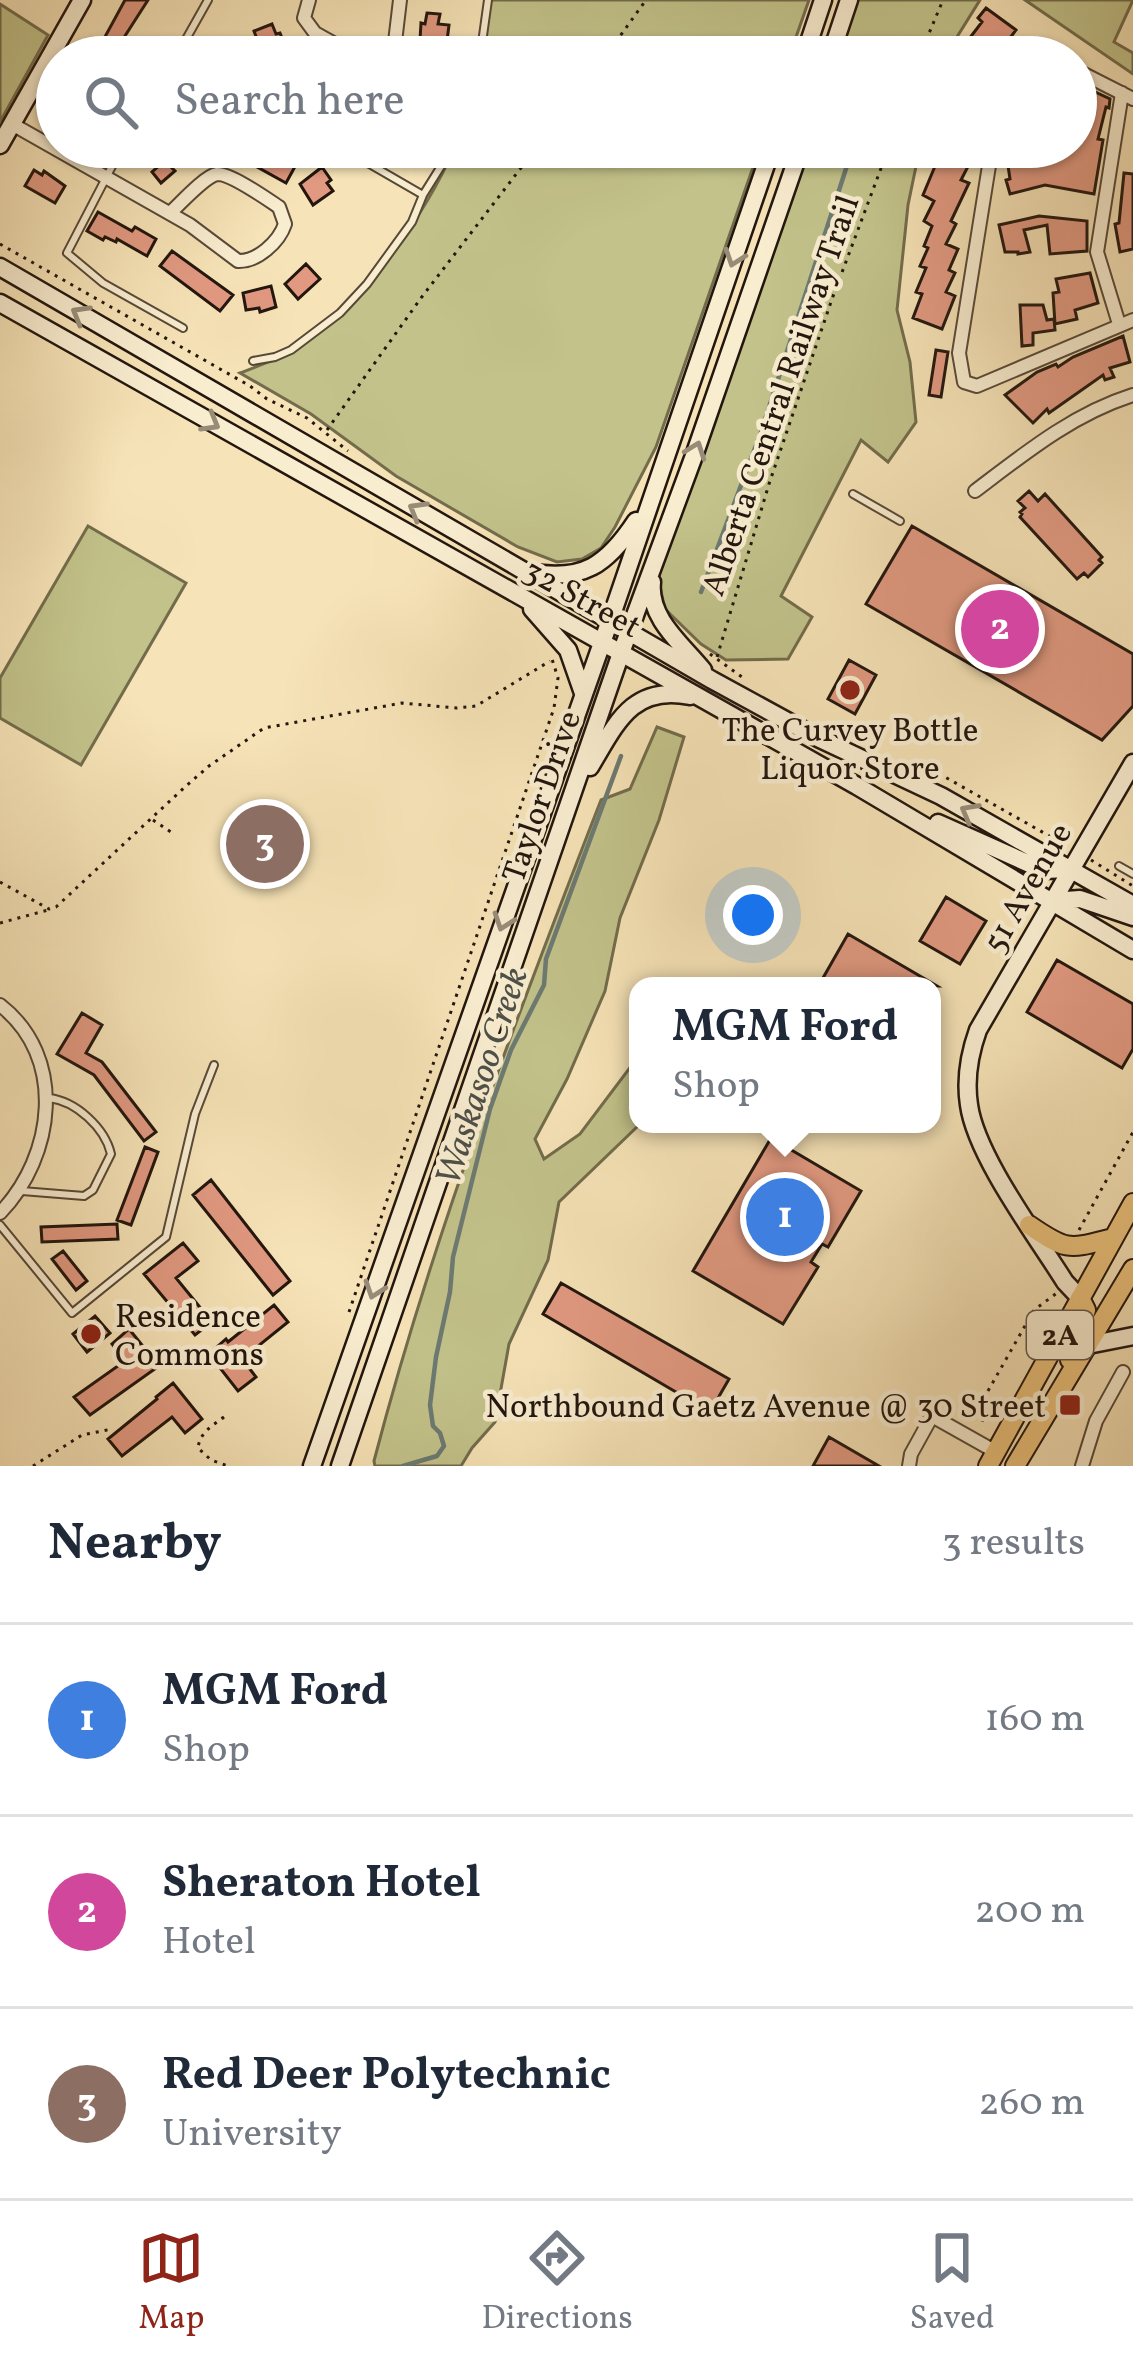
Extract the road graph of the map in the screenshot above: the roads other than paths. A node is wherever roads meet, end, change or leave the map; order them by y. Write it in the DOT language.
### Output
graph roads {
  1 [pos="82,0"];
  2 [pos="208,0"];
  3 [pos="309,0"];
  4 [pos="400,0"];
  5 [pos="488,0"];
  6 [pos="824,0"];
  7 [pos="849,0"];
  8 [pos="62,36"];
  9 [pos="190,36"];
  10 [pos="323,36"];
  11 [pos="396,36"];
  12 [pos="483,36"];
  13 [pos="811,36"];
  14 [pos="837,36"];
  15 [pos="1097,80"];
  16 [pos="36,81"];
  17 [pos="1128,96"];
  18 [pos="12,124"];
  19 [pos="36,137"];
  20 [pos="0,145"];
  21 [pos="91,168"];
  22 [pos="110,168"];
  23 [pos="376,168"];
  24 [pos="440,168"];
  25 [pos="765,168"];
  26 [pos="794,168"];
  27 [pos="989,168"];
  28 [pos="105,176"];
  29 [pos="423,196"];
  30 [pos="170,214"];
  31 [pos="0,267"];
  32 [pos="0,303"];
  33 [pos="1126,322"];
  34 [pos="183,328"];
  35 [pos="253,361"];
  36 [pos="1133,394"];
  37 [pos="975,491"];
  38 [pos="853,494"];
  39 [pos="650,500"];
  40 [pos="900,521"];
  41 [pos="655,559"];
  42 [pos="518,569"];
  43 [pos="519,595"];
  44 [pos="609,621"];
  45 [pos="629,633"];
  46 [pos="602,642"];
  47 [pos="621,653"];
  48 [pos="712,680"];
  49 [pos="584,693"];
  50 [pos="701,699"];
  51 [pos="1133,763"];
  52 [pos="857,786"];
  53 [pos="1126,792"];
  54 [pos="571,799"];
  55 [pos="1119,866"];
  56 [pos="1071,869"];
  57 [pos="1133,874"];
  58 [pos="1051,901"];
  59 [pos="1133,904"];
  60 [pos="1133,917"];
  61 [pos="1133,950"];
  62 [pos="0,1004"];
  63 [pos="214,1065"];
  64 [pos="46,1098"];
  65 [pos="18,1191"];
  66 [pos="1133,1203"];
  67 [pos="0,1213"];
  68 [pos="1029,1225"];
  69 [pos="0,1226"];
  70 [pos="1113,1238"];
  71 [pos="1133,1269"];
  72 [pos="1080,1298"];
  73 [pos="1133,1336"];
  74 [pos="1088,1346"];
  75 [pos="1124,1372"];
  76 [pos="1065,1382"];
  77 [pos="992,1459"];
  78 [pos="1018,1465"];
  79 [pos="312,1466"];
  80 [pos="340,1466"];
  81 [pos="909,1466"];
  82 [pos="1082,1466"];
  1 -- 8 [label="main road"];
  2 -- 9 [label="lane"];
  3 -- 10 [label="street"];
  4 -- 11 [label="street"];
  5 -- 12 [label="lane"];
  6 -- 13 [label="main road"];
  7 -- 14 [label="main road"];
  15 -- 17 [label="street"];
  16 -- 18 [label="main road"];
  17 -- 33 [label="street"];
  18 -- 19 [label="street"];
  18 -- 20 [label="main road"];
  21 -- 28 [label="street"];
  22 -- 28 [label="lane"];
  23 -- 29 [label="lane"];
  24 -- 29 [label="lane"];
  25 -- 39 [label="main road, Taylor Drive, one-way"];
  41 -- 26 [label="main road, Taylor Drive, one-way"];
  27 -- 33 [label="street"];
  28 -- 30 [label="street"];
  28 -- 34 [label="lane"];
  29 -- 35 [label="lane"];
  30 -- 30 [label="street"];
  42 -- 31 [label="main road, 32 Street, one-way"];
  32 -- 43 [label="main road, 32 Street, one-way"];
  36 -- 37 [label="street"];
  38 -- 40 [label="lane"];
  39 -- 42 [label="main road"];
  39 -- 44 [label="main road, Taylor Drive"];
  41 -- 45 [label="main road, Taylor Drive"];
  41 -- 48 [label="main road"];
  42 -- 44 [label="main road, 32 Street"];
  43 -- 46 [label="main road, 32 Street"];
  43 -- 49 [label="main road"];
  44 -- 45 [label="main road, 32 Street"];
  44 -- 46 [label="main road, Taylor Drive"];
  45 -- 47 [label="main road, Taylor Drive"];
  45 -- 48 [label="main road, 32 Street"];
  46 -- 47 [label="main road, 32 Street"];
  46 -- 49 [label="main road, Taylor Drive"];
  47 -- 50 [label="main road, 32 Street"];
  47 -- 54 [label="main road, Taylor Drive"];
  56 -- 48 [label="main road, 32 Street, one-way"];
  49 -- 79 [label="main road, Taylor Drive, one-way"];
  50 -- 52 [label="main road, 32 Street"];
  50 -- 54 [label="main road"];
  51 -- 53 [label="main road, 51 Avenue"];
  52 -- 56 [label="main road"];
  52 -- 58 [label="main road, 32 Street"];
  53 -- 56 [label="main road, 51 Avenue"];
  54 -- 80 [label="main road, Taylor Drive"];
  55 -- 57 [label="lane"];
  56 -- 58 [label="main road, 51 Avenue"];
  56 -- 59 [label="main road, 32 Street"];
  58 -- 60 [label="main road"];
  58 -- 61 [label="main road, 32 Street"];
  58 -- 68 [label="main road, 51 Avenue"];
  62 -- 64 [label="street"];
  63 -- 69 [label="lane"];
  64 -- 65 [label="street"];
  64 -- 65 [label="lane"];
  65 -- 67 [label="street"];
  66 -- 70 [label="main road, 2A"];
  68 -- 70 [label="main road"];
  68 -- 72 [label="main road, 51 Avenue"];
  70 -- 72 [label="main road, 2A"];
  71 -- 74 [label="main road, 2A"];
  72 -- 76 [label="main road"];
  72 -- 77 [label="main road, 2A"];
  73 -- 74 [label="main road"];
  74 -- 76 [label="main road, 2A"];
  75 -- 82 [label="street"];
  76 -- 78 [label="main road, 2A"];
  77 -- 78 [label="main road"];
  77 -- 81 [label="street"];
}
